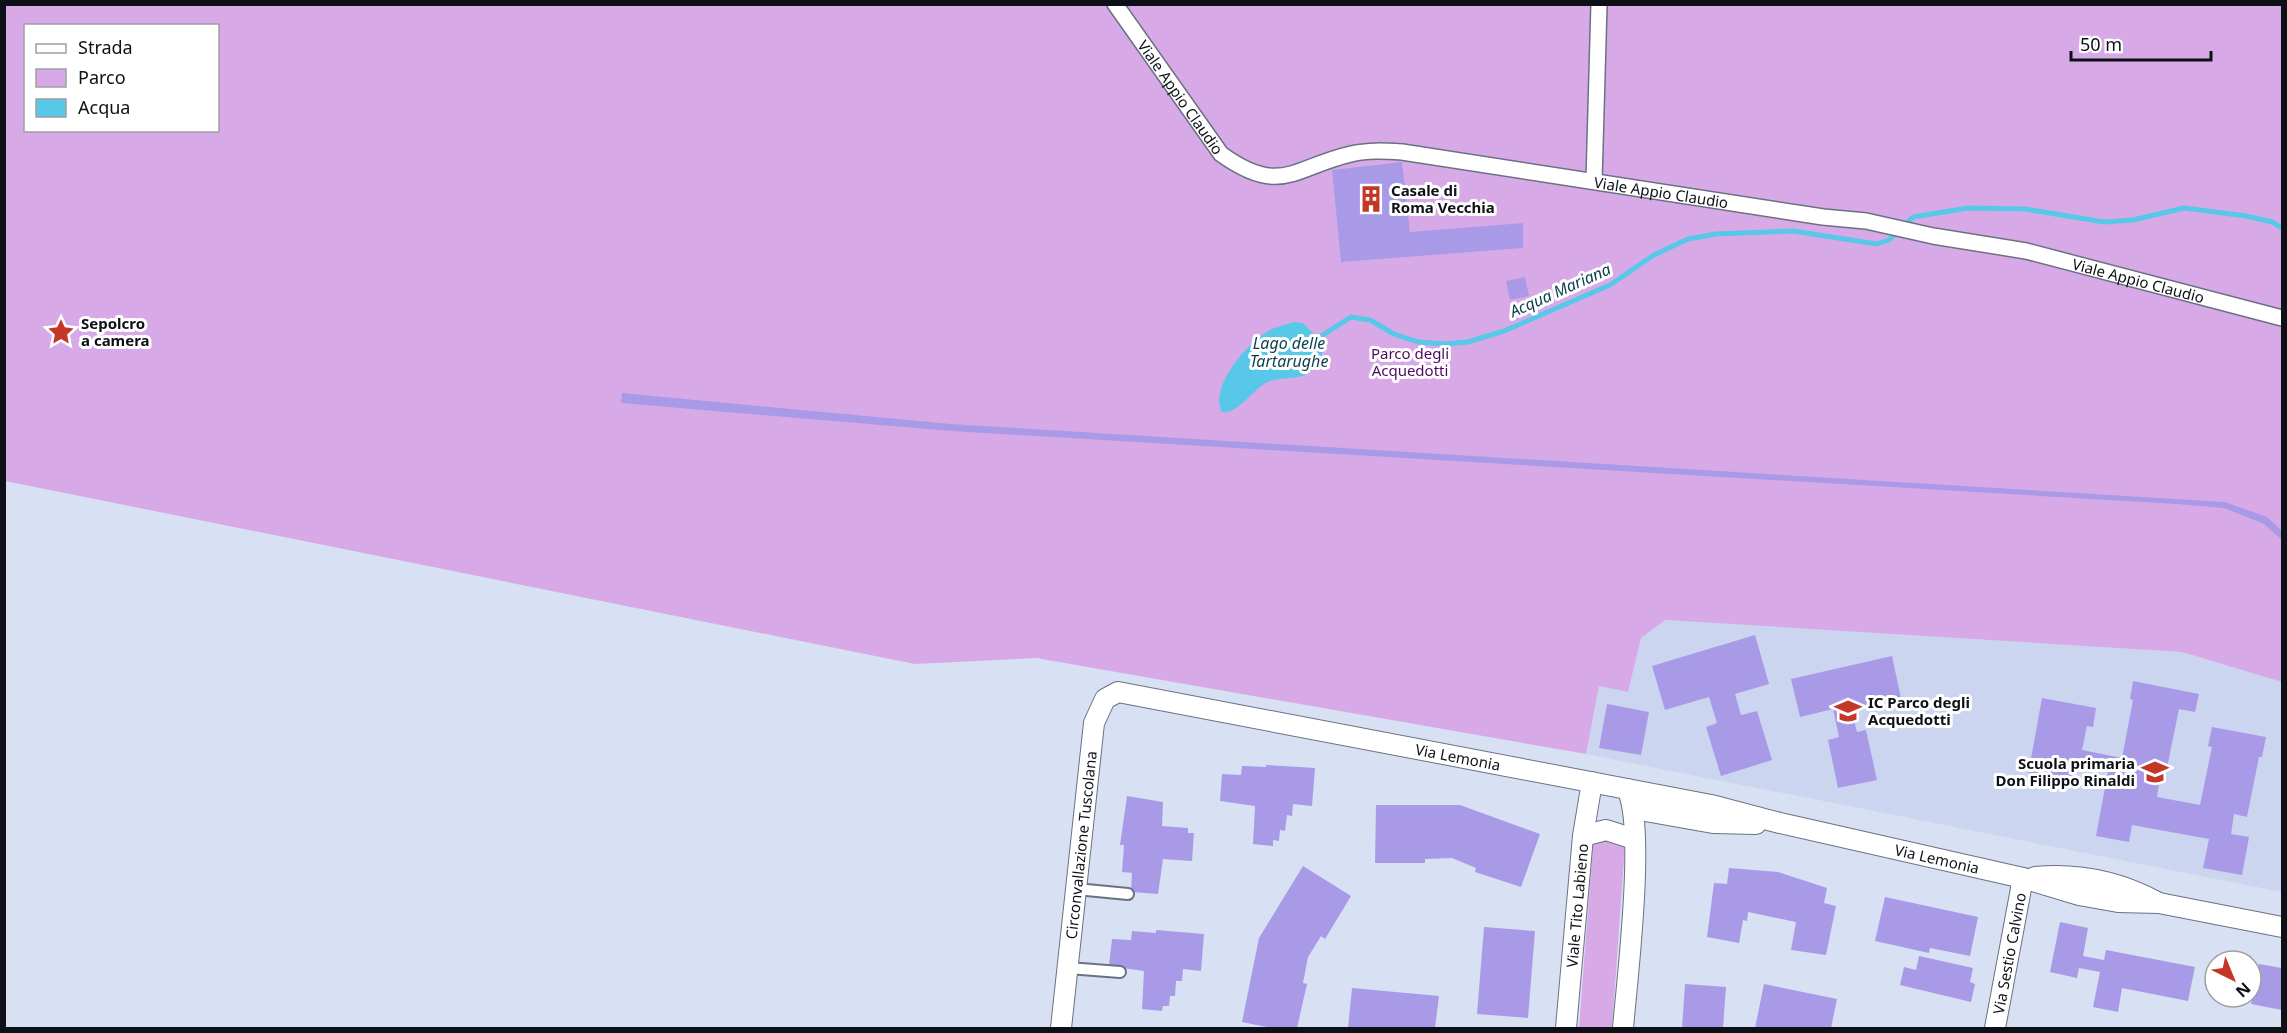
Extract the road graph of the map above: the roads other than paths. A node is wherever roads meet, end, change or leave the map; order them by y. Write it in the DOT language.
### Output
graph roads {
  1 [pos="1115,4"];
  2 [pos="1599,4"];
  3 [pos="1594,181"];
  4 [pos="2283,318"];
  5 [pos="1138,695"];
  6 [pos="1592,782"];
  7 [pos="1627,789"];
  8 [pos="1634,809"];
  9 [pos="1780,823"];
  10 [pos="1583,836"];
  11 [pos="1634,839"];
  12 [pos="2023,878"];
  13 [pos="1076,889"];
  14 [pos="1128,894"];
  15 [pos="2280,927"];
  16 [pos="1068,968"];
  17 [pos="1120,972"];
  18 [pos="1061,1029"];
  19 [pos="1566,1029"];
  20 [pos="1623,1029"];
  21 [pos="1995,1029"];
  1 -- 3 [label="street, Viale Appio Claudio"];
  2 -- 3 [label="street"];
  3 -- 4 [label="street, Viale Appio Claudio"];
  5 -- 6 [label="street, Via Lemonia"];
  5 -- 13 [label="street, Circonvallazione Tuscolana"];
  6 -- 7 [label="street, Via Lemonia"];
  6 -- 10 [label="street, Viale Tito Labieno"];
  7 -- 8 [label="street"];
  7 -- 9 [label="street, Via Lemonia"];
  8 -- 9 [label="street, Via Lemonia"];
  8 -- 11 [label="street"];
  9 -- 12 [label="street, Via Lemonia"];
  10 -- 11 [label="street"];
  10 -- 19 [label="street, Viale Tito Labieno"];
  11 -- 20 [label="street"];
  12 -- 15 [label="street, Via Lemonia"];
  12 -- 21 [label="street, Via Sestio Calvino"];
  13 -- 14 [label="lane"];
  13 -- 16 [label="street, Circonvallazione Tuscolana"];
  16 -- 17 [label="lane"];
  16 -- 18 [label="street, Circonvallazione Tuscolana"];
}
